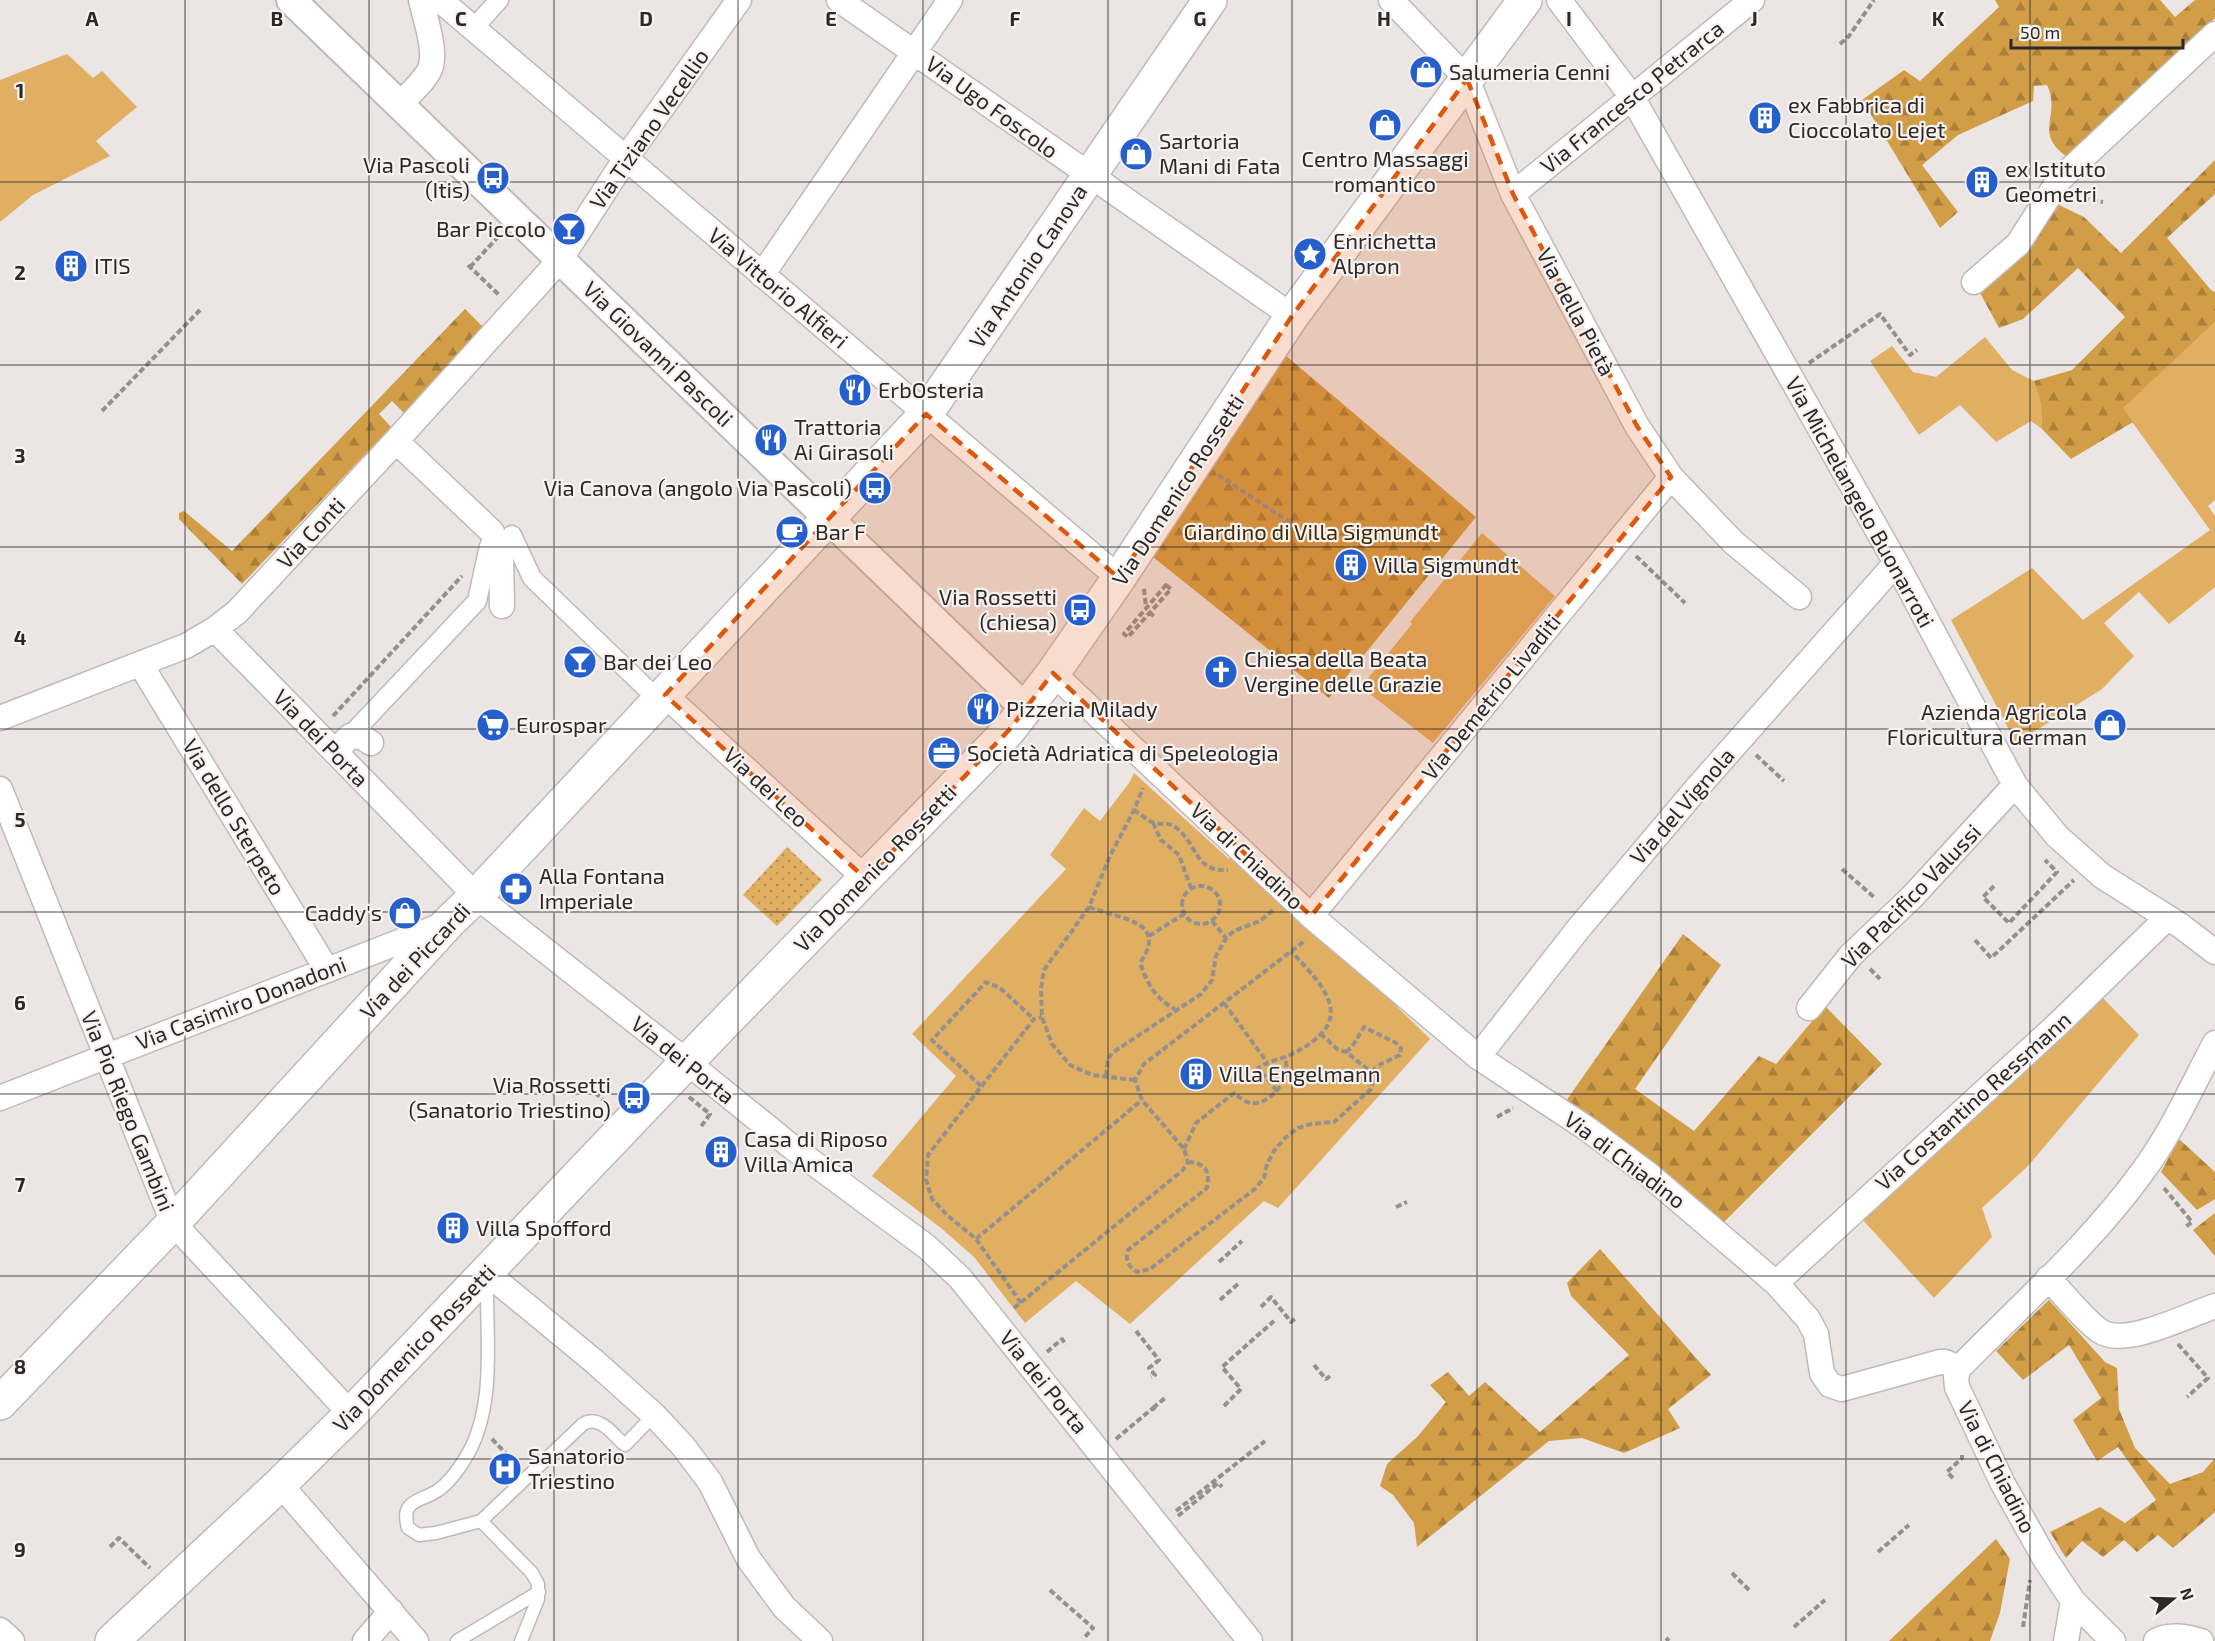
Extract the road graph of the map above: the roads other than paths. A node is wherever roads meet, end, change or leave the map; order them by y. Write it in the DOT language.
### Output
graph roads {
  1 [pos="291,0"];
  2 [pos="421,0"];
  3 [pos="440,0"];
  4 [pos="499,0"];
  5 [pos="739,0"];
  6 [pos="839,0"];
  7 [pos="950,0"];
  8 [pos="1210,0"];
  9 [pos="1391,0"];
  10 [pos="1525,0"];
  11 [pos="1559,0"];
  12 [pos="1752,0"];
  13 [pos="480,21"];
  14 [pos="2215,34"];
  15 [pos="915,51"];
  16 [pos="1467,79"];
  17 [pos="1632,97"];
  18 [pos="399,105"];
  19 [pos="626,158"];
  20 [pos="1089,176"];
  21 [pos="1513,194"];
  22 [pos="560,260"];
  23 [pos="762,274"];
  24 [pos="1974,282"];
  25 [pos="1292,316"];
  26 [pos="926,414"];
  27 [pos="396,441"];
  28 [pos="1671,477"];
  29 [pos="829,519"];
  30 [pos="512,535"];
  31 [pos="489,546"];
  32 [pos="1896,563"];
  33 [pos="1119,578"];
  34 [pos="1799,597"];
  35 [pos="502,606"];
  36 [pos="215,630"];
  37 [pos="141,665"];
  38 [pos="1053,673"];
  39 [pos="657,693"];
  40 [pos="1026,709"];
  41 [pos="0,718"];
  42 [pos="352,744"];
  43 [pos="2014,785"];
  44 [pos="0,789"];
  45 [pos="866,879"];
  46 [pos="476,896"];
  47 [pos="2167,918"];
  48 [pos="448,922"];
  49 [pos="1310,926"];
  50 [pos="2215,952"];
  51 [pos="327,970"];
  52 [pos="1809,1008"];
  53 [pos="2215,1043"];
  54 [pos="106,1056"];
  55 [pos="1478,1057"];
  56 [pos="687,1062"];
  57 [pos="0,1098"];
  58 [pos="173,1223"];
  59 [pos="488,1273"];
  60 [pos="2048,1278"];
  61 [pos="1776,1282"];
  62 [pos="2215,1306"];
  63 [pos="1959,1368"];
  64 [pos="0,1402"];
  65 [pos="351,1414"];
  66 [pos="654,1415"];
  67 [pos="280,1484"];
  68 [pos="481,1521"];
  69 [pos="539,1592"];
  70 [pos="2073,1601"];
  71 [pos="391,1611"];
  72 [pos="0,1630"];
  73 [pos="12,1641"];
  74 [pos="112,1641"];
  75 [pos="365,1641"];
  76 [pos="416,1641"];
  77 [pos="457,1641"];
  78 [pos="521,1641"];
  79 [pos="820,1641"];
  80 [pos="1250,1641"];
  81 [pos="2066,1641"];
  82 [pos="2113,1641"];
  83 [pos="2156,1641"];
  84 [pos="2201,1641"];
  1 -- 18 [label="street, Via Giovanni Pascoli"];
  2 -- 18 [label="street"];
  3 -- 19 [label="street, Via Vittorio Alfieri"];
  4 -- 13 [label="street"];
  5 -- 19 [label="street, Via Tiziano Vecellio"];
  6 -- 15 [label="street, Via Ugo Foscolo"];
  7 -- 15 [label="street"];
  8 -- 20 [label="main road, Via Antonio Canova"];
  9 -- 16 [label="street, Via della Pietà"];
  10 -- 16 [label="main road, Via Domenico Rossetti"];
  11 -- 17 [label="street, Via Michelangelo Buonarroti"];
  12 -- 17 [label="street, Via Francesco Petrarca"];
  14 -- 24 [label="street"];
  15 -- 20 [label="street, Via Ugo Foscolo"];
  15 -- 23 [label="street"];
  16 -- 21 [label="street, Via della Pietà"];
  16 -- 25 [label="main road, Via Domenico Rossetti"];
  17 -- 21 [label="street, Via Francesco Petrarca"];
  17 -- 32 [label="street, Via Michelangelo Buonarroti"];
  18 -- 22 [label="street, Via Giovanni Pascoli"];
  19 -- 22 [label="street, Via Tiziano Vecellio"];
  19 -- 23 [label="street, Via Vittorio Alfieri"];
  20 -- 25 [label="street, Via Ugo Foscolo"];
  20 -- 26 [label="main road, Via Antonio Canova"];
  21 -- 28 [label="street, Via della Pietà"];
  22 -- 27 [label="street, Via Conti"];
  22 -- 29 [label="street, Via Giovanni Pascoli"];
  23 -- 26 [label="street, Via Vittorio Alfieri"];
  25 -- 33 [label="main road, Via Domenico Rossetti"];
  26 -- 29 [label="main road, Via Antonio Canova"];
  26 -- 33 [label="street, Via Vittorio Alfieri"];
  27 -- 35 [label="street"];
  27 -- 36 [label="street, Via Conti"];
  28 -- 34 [label="street, Via della Pietà"];
  28 -- 49 [label="street, Via Demetrio Livaditi"];
  29 -- 39 [label="main road, Via dei Piccardi"];
  29 -- 40 [label="street, Via Giovanni Pascoli"];
  30 -- 39 [label="street, Via dei Leo"];
  31 -- 42 [label="street"];
  32 -- 43 [label="street, Via Michelangelo Buonarroti"];
  32 -- 55 [label="street, Via del Vignola"];
  33 -- 38 [label="main road, Via Domenico Rossetti"];
  36 -- 37 [label="street, Via Conti"];
  36 -- 42 [label="street, Via dei Porta"];
  37 -- 41 [label="street, Via Conti"];
  37 -- 51 [label="street, Via dello Sterpeto"];
  38 -- 40 [label="main road, Via Domenico Rossetti"];
  38 -- 49 [label="street, Via di Chiadino"];
  39 -- 45 [label="street, Via dei Leo"];
  39 -- 46 [label="main road, Via dei Piccardi"];
  40 -- 45 [label="main road, Via Domenico Rossetti"];
  42 -- 46 [label="street, Via dei Porta"];
  43 -- 47 [label="street, Via Michelangelo Buonarroti"];
  43 -- 52 [label="street, Via Pacifico Valussi"];
  44 -- 54 [label="street, Via Pio Riego Gambini"];
  45 -- 56 [label="main road, Via Domenico Rossetti"];
  46 -- 48 [label="main road, Via dei Piccardi"];
  46 -- 56 [label="street, Via dei Porta"];
  47 -- 50 [label="street, Via Michelangelo Buonarroti"];
  47 -- 61 [label="street, Via Costantino Ressmann"];
  48 -- 51 [label="street, Via Casimiro Donadoni"];
  48 -- 58 [label="main road, Via dei Piccardi"];
  49 -- 55 [label="street, Via di Chiadino"];
  51 -- 54 [label="street, Via Casimiro Donadoni"];
  53 -- 60 [label="street"];
  54 -- 57 [label="street, Via Casimiro Donadoni"];
  54 -- 58 [label="street, Via Pio Riego Gambini"];
  55 -- 61 [label="street, Via di Chiadino"];
  56 -- 59 [label="main road, Via Domenico Rossetti"];
  56 -- 80 [label="street, Via dei Porta"];
  58 -- 64 [label="main road, Via dei Piccardi"];
  58 -- 65 [label="street, Via Pio Riego Gambini"];
  59 -- 65 [label="main road, Via Domenico Rossetti"];
  59 -- 66 [label="street"];
  59 -- 68 [label="lane"];
  60 -- 62 [label="street"];
  60 -- 63 [label="street"];
  61 -- 63 [label="street, Via di Chiadino"];
  63 -- 70 [label="street, Via di Chiadino"];
  65 -- 67 [label="main road, Via Domenico Rossetti"];
  66 -- 68 [label="lane"];
  66 -- 79 [label="street"];
  67 -- 71 [label="street"];
  67 -- 74 [label="main road, Via Domenico Rossetti"];
  68 -- 69 [label="lane"];
  69 -- 77 [label="lane"];
  69 -- 78 [label="lane"];
  70 -- 81 [label="street"];
  70 -- 82 [label="street, Via di Chiadino"];
  71 -- 75 [label="street"];
  71 -- 76 [label="street"];
  72 -- 73 [label="street"];
  83 -- 84 [label="street"];
}
